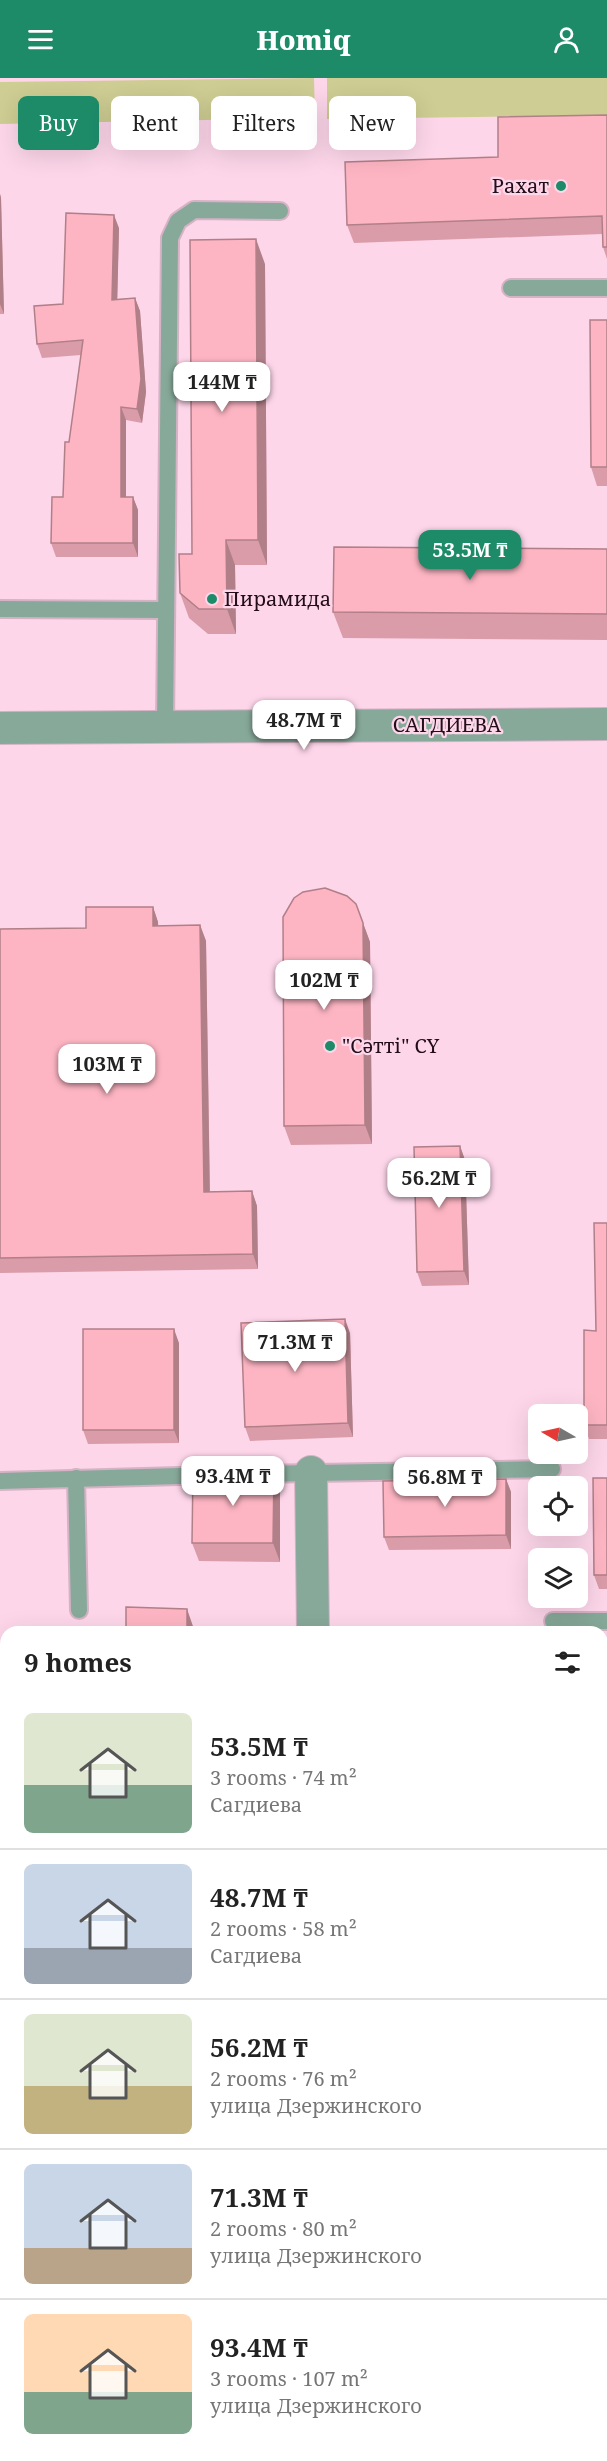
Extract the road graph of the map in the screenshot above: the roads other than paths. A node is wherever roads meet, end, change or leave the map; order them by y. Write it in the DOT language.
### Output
graph roads {
  1 [pos="280,211"];
  2 [pos="511,288"];
  3 [pos="607,288"];
  4 [pos="0,609"];
  5 [pos="165,610"];
  6 [pos="607,724"];
  7 [pos="165,727"];
  8 [pos="0,728"];
  9 [pos="552,1469"];
  10 [pos="311,1472"];
  11 [pos="76,1478"];
  12 [pos="0,1481"];
  13 [pos="79,1610"];
  14 [pos="553,1621"];
  15 [pos="607,1621"];
  16 [pos="314,1626"];
  1 -- 5 [label="lane"];
  2 -- 3 [label="lane"];
  4 -- 5 [label="lane"];
  5 -- 7 [label="lane"];
  6 -- 7 [label="street, САГДИЕВА"];
  7 -- 8 [label="street, САГДИЕВА"];
  9 -- 10 [label="lane"];
  10 -- 11 [label="lane"];
  10 -- 16 [label="street"];
  11 -- 12 [label="lane"];
  11 -- 13 [label="lane"];
  14 -- 15 [label="lane"];
}
